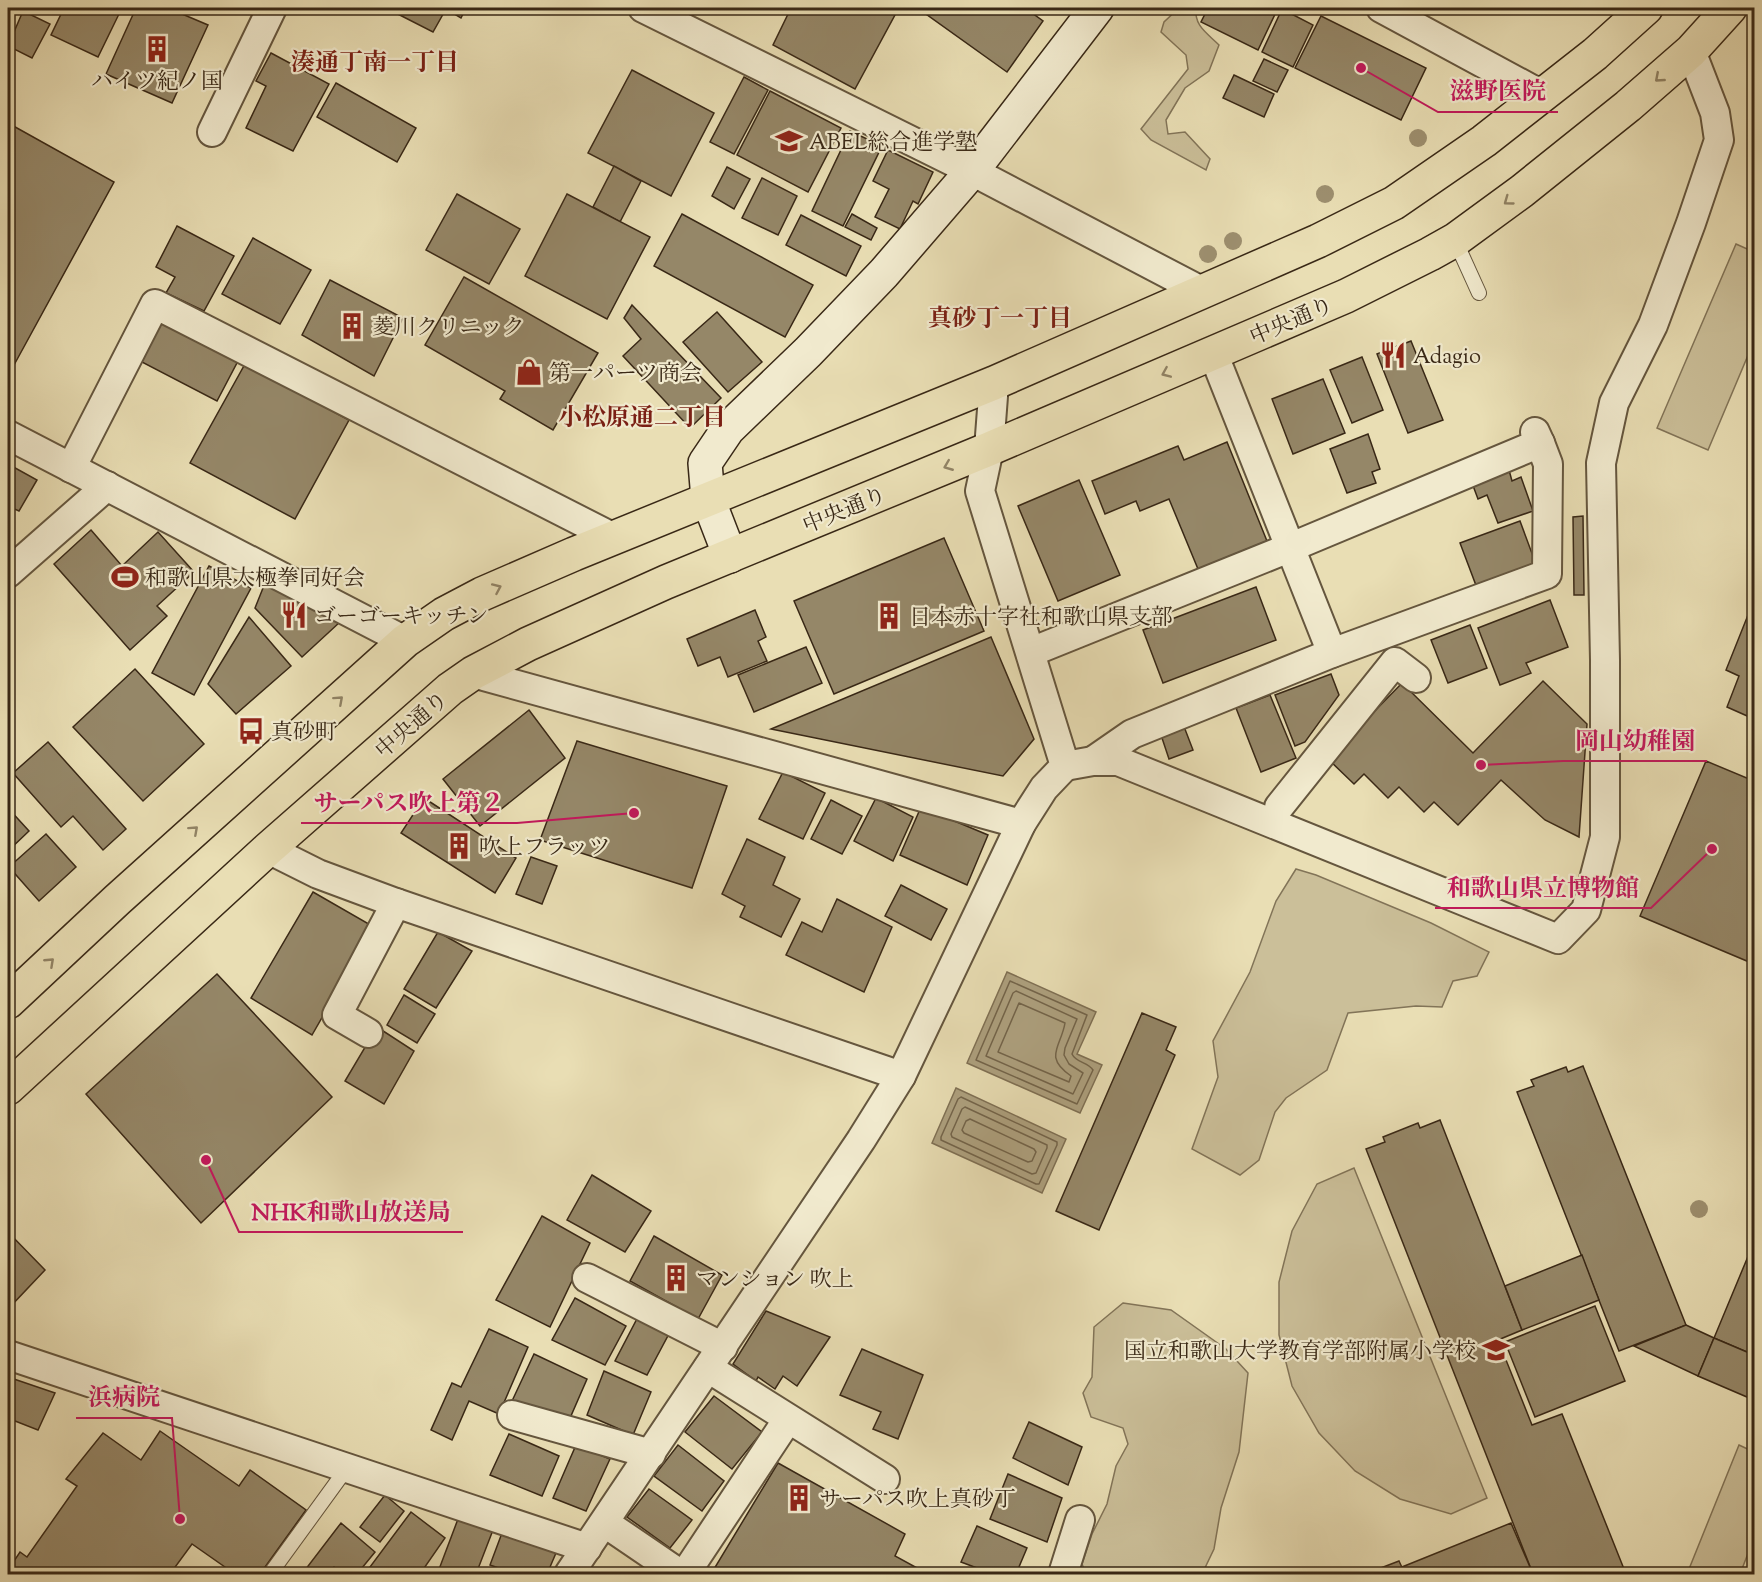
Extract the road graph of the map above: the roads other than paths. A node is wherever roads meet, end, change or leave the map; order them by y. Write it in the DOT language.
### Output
graph roads {
  1 [pos="272,8"];
  2 [pos="643,8"];
  3 [pos="1097,8"];
  4 [pos="1381,8"];
  5 [pos="1646,8"];
  6 [pos="1730,8"];
  7 [pos="1691,51"];
  8 [pos="1542,95"];
  9 [pos="212,132"];
  10 [pos="972,171"];
  11 [pos="1455,240"];
  12 [pos="1203,292"];
  13 [pos="1479,293"];
  14 [pos="1213,353"];
  15 [pos="994,382"];
  16 [pos="8,435"];
  17 [pos="989,449"];
  18 [pos="71,468"];
  19 [pos="107,486"];
  20 [pos="708,499"];
  21 [pos="614,538"];
  22 [pos="1289,548"];
  23 [pos="730,556"];
  24 [pos="8,573"];
  25 [pos="405,641"];
  26 [pos="1031,652"];
  27 [pos="1332,653"];
  28 [pos="473,673"];
  29 [pos="1416,678"];
  30 [pos="1093,761"];
  31 [pos="1065,766"];
  32 [pos="1279,807"];
  33 [pos="1021,824"];
  34 [pos="268,849"];
  35 [pos="396,903"];
  36 [pos="8,1002"];
  37 [pos="368,1034"];
  38 [pos="901,1076"];
  39 [pos="8,1088"];
  40 [pos="587,1278"];
  41 [pos="8,1355"];
  42 [pos="716,1358"];
  43 [pos="512,1415"];
  44 [pos="788,1419"];
  45 [pos="651,1454"];
  46 [pos="347,1468"];
  47 [pos="885,1479"];
  48 [pos="1080,1520"];
  49 [pos="605,1523"];
  50 [pos="587,1548"];
  51 [pos="270,1575"];
  52 [pos="569,1575"];
  53 [pos="680,1575"];
  54 [pos="685,1575"];
  55 [pos="1063,1575"];
  1 -- 9 [label="street"];
  2 -- 10 [label="street"];
  3 -- 10 [label="street"];
  4 -- 8 [label="street"];
  5 -- 8 [label="highway"];
  6 -- 7 [label="highway, 中央通り"];
  7 -- 11 [label="highway, 中央通り, one-way"];
  7 -- 30 [label="street"];
  8 -- 12 [label="highway"];
  10 -- 12 [label="street"];
  10 -- 20 [label="street"];
  11 -- 13 [label="lane"];
  11 -- 14 [label="highway, 中央通り"];
  12 -- 15 [label="highway"];
  14 -- 17 [label="highway, 中央通り, one-way"];
  14 -- 22 [label="street"];
  15 -- 17 [label="street"];
  15 -- 20 [label="highway"];
  16 -- 18 [label="street"];
  17 -- 23 [label="highway, 中央通り, one-way"];
  17 -- 26 [label="street"];
  18 -- 19 [label="street"];
  18 -- 21 [label="street"];
  19 -- 24 [label="street"];
  19 -- 25 [label="street"];
  20 -- 21 [label="highway"];
  20 -- 23 [label="street"];
  25 -- 21 [label="highway, one-way"];
  22 -- 26 [label="street"];
  22 -- 27 [label="street"];
  22 -- 27 [label="street"];
  23 -- 28 [label="highway, 中央通り"];
  36 -- 25 [label="highway, one-way"];
  26 -- 31 [label="street"];
  27 -- 30 [label="street"];
  28 -- 33 [label="street"];
  28 -- 34 [label="highway, 中央通り"];
  29 -- 32 [label="street"];
  30 -- 31 [label="street"];
  31 -- 33 [label="street"];
  33 -- 38 [label="street"];
  34 -- 35 [label="street"];
  34 -- 39 [label="highway, 中央通り"];
  35 -- 37 [label="street"];
  35 -- 38 [label="street"];
  38 -- 42 [label="street"];
  40 -- 42 [label="street"];
  41 -- 46 [label="street"];
  42 -- 44 [label="street"];
  42 -- 45 [label="street"];
  43 -- 45 [label="street"];
  44 -- 47 [label="street"];
  44 -- 54 [label="street"];
  45 -- 49 [label="street"];
  46 -- 50 [label="street"];
  46 -- 51 [label="lane"];
  48 -- 55 [label="street"];
  49 -- 50 [label="street"];
  49 -- 53 [label="street"];
  50 -- 52 [label="street"];
}
